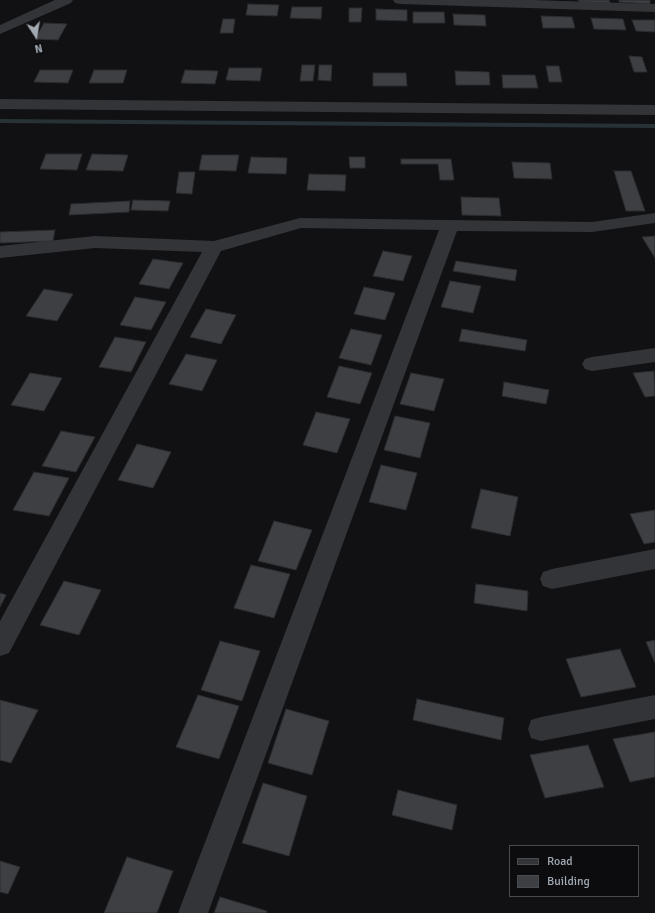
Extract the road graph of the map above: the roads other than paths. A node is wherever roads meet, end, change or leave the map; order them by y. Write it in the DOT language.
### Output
graph roads {
  1 [pos="66,0"];
  2 [pos="400,0"];
  3 [pos="655,8"];
  4 [pos="0,30"];
  5 [pos="0,104"];
  6 [pos="655,110"];
  7 [pos="655,218"];
  8 [pos="450,225"];
  9 [pos="214,247"];
  10 [pos="0,252"];
  11 [pos="655,355"];
  12 [pos="592,364"];
  13 [pos="655,559"];
  14 [pos="552,579"];
  15 [pos="0,645"];
  16 [pos="655,707"];
  17 [pos="542,729"];
  18 [pos="193,913"];
  1 -- 4 [label="street"];
  2 -- 3 [label="street"];
  5 -- 6 [label="street"];
  7 -- 8 [label="street"];
  8 -- 9 [label="street"];
  8 -- 18 [label="street"];
  9 -- 10 [label="street"];
  9 -- 15 [label="street"];
  11 -- 12 [label="street"];
  13 -- 14 [label="street"];
  16 -- 17 [label="street"];
}
